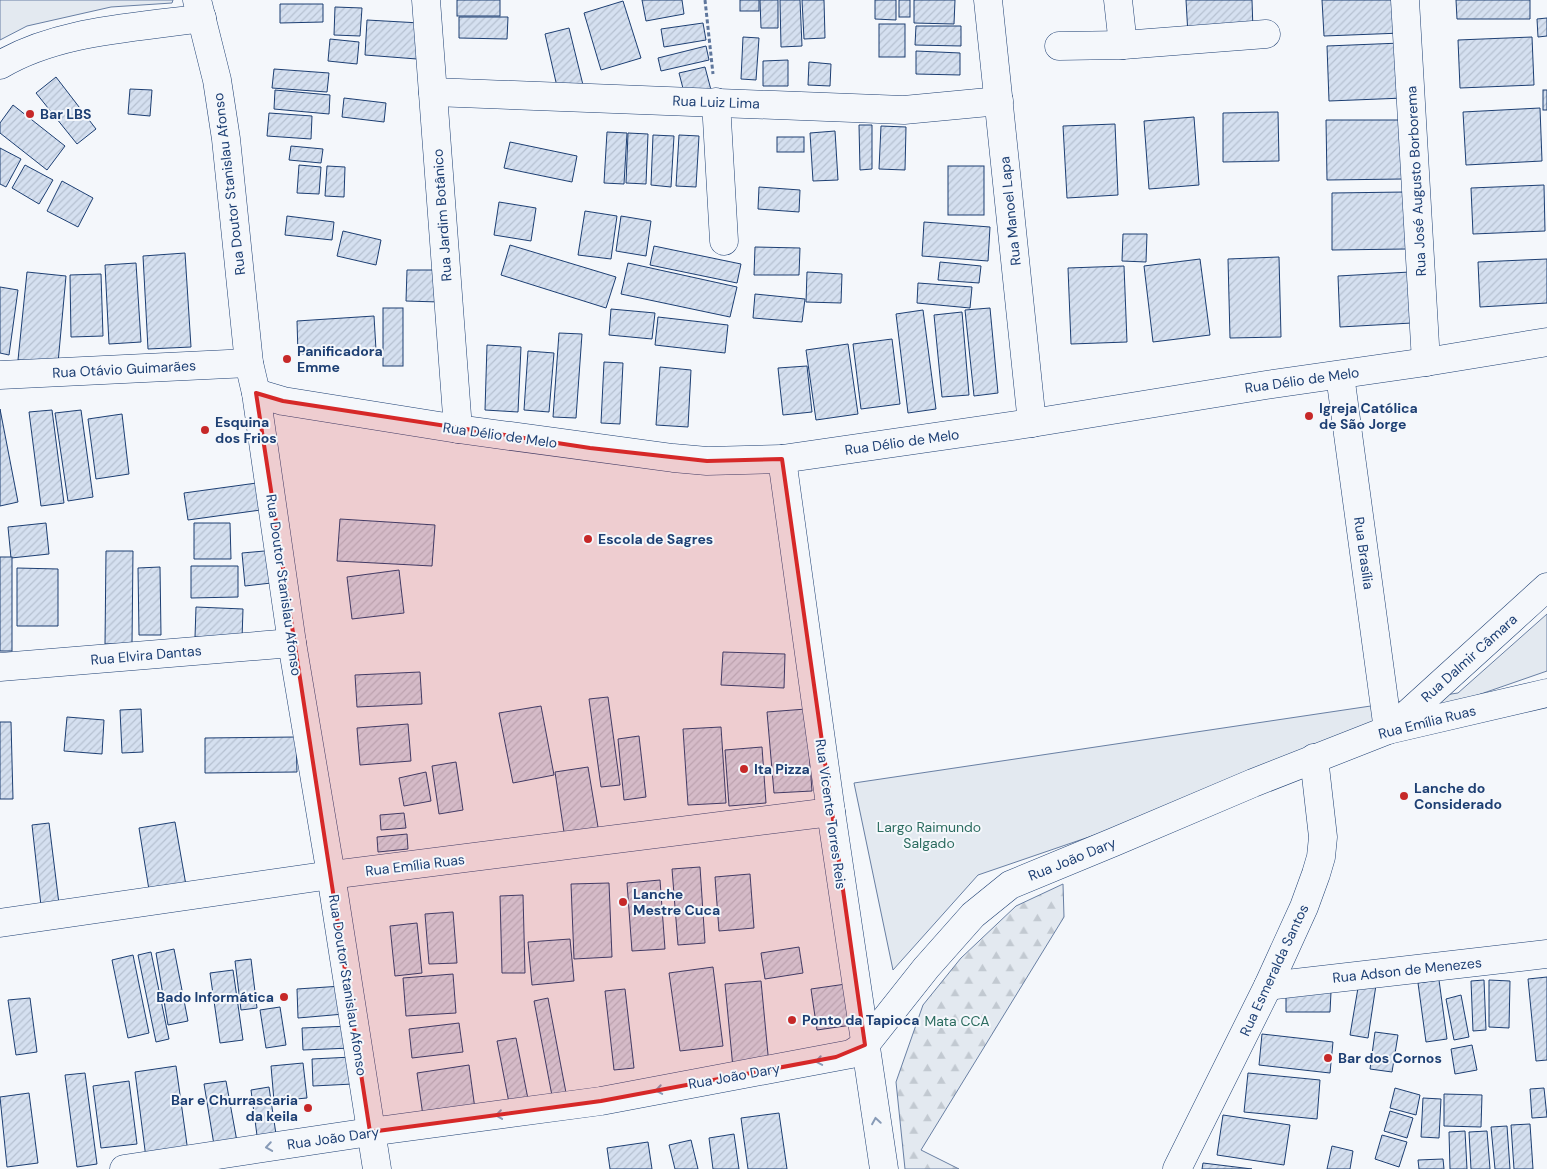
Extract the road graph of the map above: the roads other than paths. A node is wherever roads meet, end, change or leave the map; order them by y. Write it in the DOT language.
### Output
graph roads {
  1 [pos="426,0"];
  2 [pos="988,0"];
  3 [pos="1118,0"];
  4 [pos="1405,0"];
  5 [pos="200,9"];
  6 [pos="1266,34"];
  7 [pos="1123,45"];
  8 [pos="1059,46"];
  9 [pos="0,65"];
  10 [pos="433,92"];
  11 [pos="1000,101"];
  12 [pos="716,102"];
  13 [pos="724,240"];
  14 [pos="1547,342"];
  15 [pos="1426,362"];
  16 [pos="249,363"];
  17 [pos="0,375"];
  18 [pos="1340,375"];
  19 [pos="256,393"];
  20 [pos="1032,423"];
  21 [pos="458,429"];
  22 [pos="782,459"];
  23 [pos="1547,587"];
  24 [pos="292,643"];
  25 [pos="0,667"];
  26 [pos="1547,693"];
  27 [pos="1389,730"];
  28 [pos="1314,758"];
  29 [pos="1253,783"];
  30 [pos="831,812"];
  31 [pos="331,875"];
  32 [pos="0,923"];
  33 [pos="1547,954"];
  34 [pos="1268,986"];
  35 [pos="865,1045"];
  36 [pos="370,1132"];
  37 [pos="124,1169"];
  38 [pos="377,1169"];
  39 [pos="884,1169"];
  40 [pos="1177,1169"];
  1 -- 10 [label="street, Rua Jardim Botânico"];
  2 -- 11 [label="street, Rua Manoel Lapa"];
  3 -- 7 [label="street"];
  4 -- 15 [label="street, Rua José Augusto Borborema"];
  5 -- 9 [label="street"];
  5 -- 16 [label="street, Rua Doutor Stanislau Afonso"];
  6 -- 7 [label="street"];
  7 -- 8 [label="street"];
  10 -- 12 [label="street, Rua Luiz Lima"];
  10 -- 21 [label="street, Rua Jardim Botânico"];
  11 -- 12 [label="street, Rua Luiz Lima"];
  11 -- 20 [label="street, Rua Manoel Lapa"];
  12 -- 13 [label="street"];
  14 -- 15 [label="street, Rua Délio de Melo"];
  15 -- 18 [label="street, Rua Délio de Melo"];
  16 -- 17 [label="street, Rua Otávio Guimarães"];
  16 -- 19 [label="street, Rua Doutor Stanislau Afonso"];
  18 -- 20 [label="street, Rua Délio de Melo"];
  18 -- 27 [label="street, Rua Brasília"];
  19 -- 21 [label="street, Rua Délio de Melo"];
  19 -- 24 [label="street, Rua Doutor Stanislau Afonso"];
  20 -- 22 [label="street, Rua Délio de Melo"];
  21 -- 22 [label="street, Rua Délio de Melo"];
  22 -- 30 [label="street, Rua Vicente Torres Reis"];
  23 -- 27 [label="street, Rua Dalmir Câmara"];
  24 -- 25 [label="street, Rua Elvira Dantas"];
  24 -- 31 [label="street, Rua Doutor Stanislau Afonso"];
  26 -- 27 [label="street, Rua Emília Ruas"];
  27 -- 28 [label="street, Rua Emília Ruas"];
  28 -- 29 [label="street, Rua Emília Ruas"];
  28 -- 34 [label="street, Rua Esmeralda Santos"];
  29 -- 35 [label="street, Rua João Dary"];
  30 -- 31 [label="street, Rua Emília Ruas"];
  30 -- 35 [label="street, Rua Vicente Torres Reis"];
  31 -- 32 [label="street, Rua Emília Ruas"];
  31 -- 36 [label="street, Rua Doutor Stanislau Afonso"];
  33 -- 34 [label="street, Rua Adson de Menezes"];
  34 -- 40 [label="street, Rua Esmeralda Santos"];
  35 -- 36 [label="street, Rua João Dary, one-way"];
  39 -- 35 [label="street, Rua Vicente Torres Reis, one-way"];
  36 -- 37 [label="street, Rua João Dary, one-way"];
  36 -- 38 [label="street, Rua Doutor Stanislau Afonso"];
}
